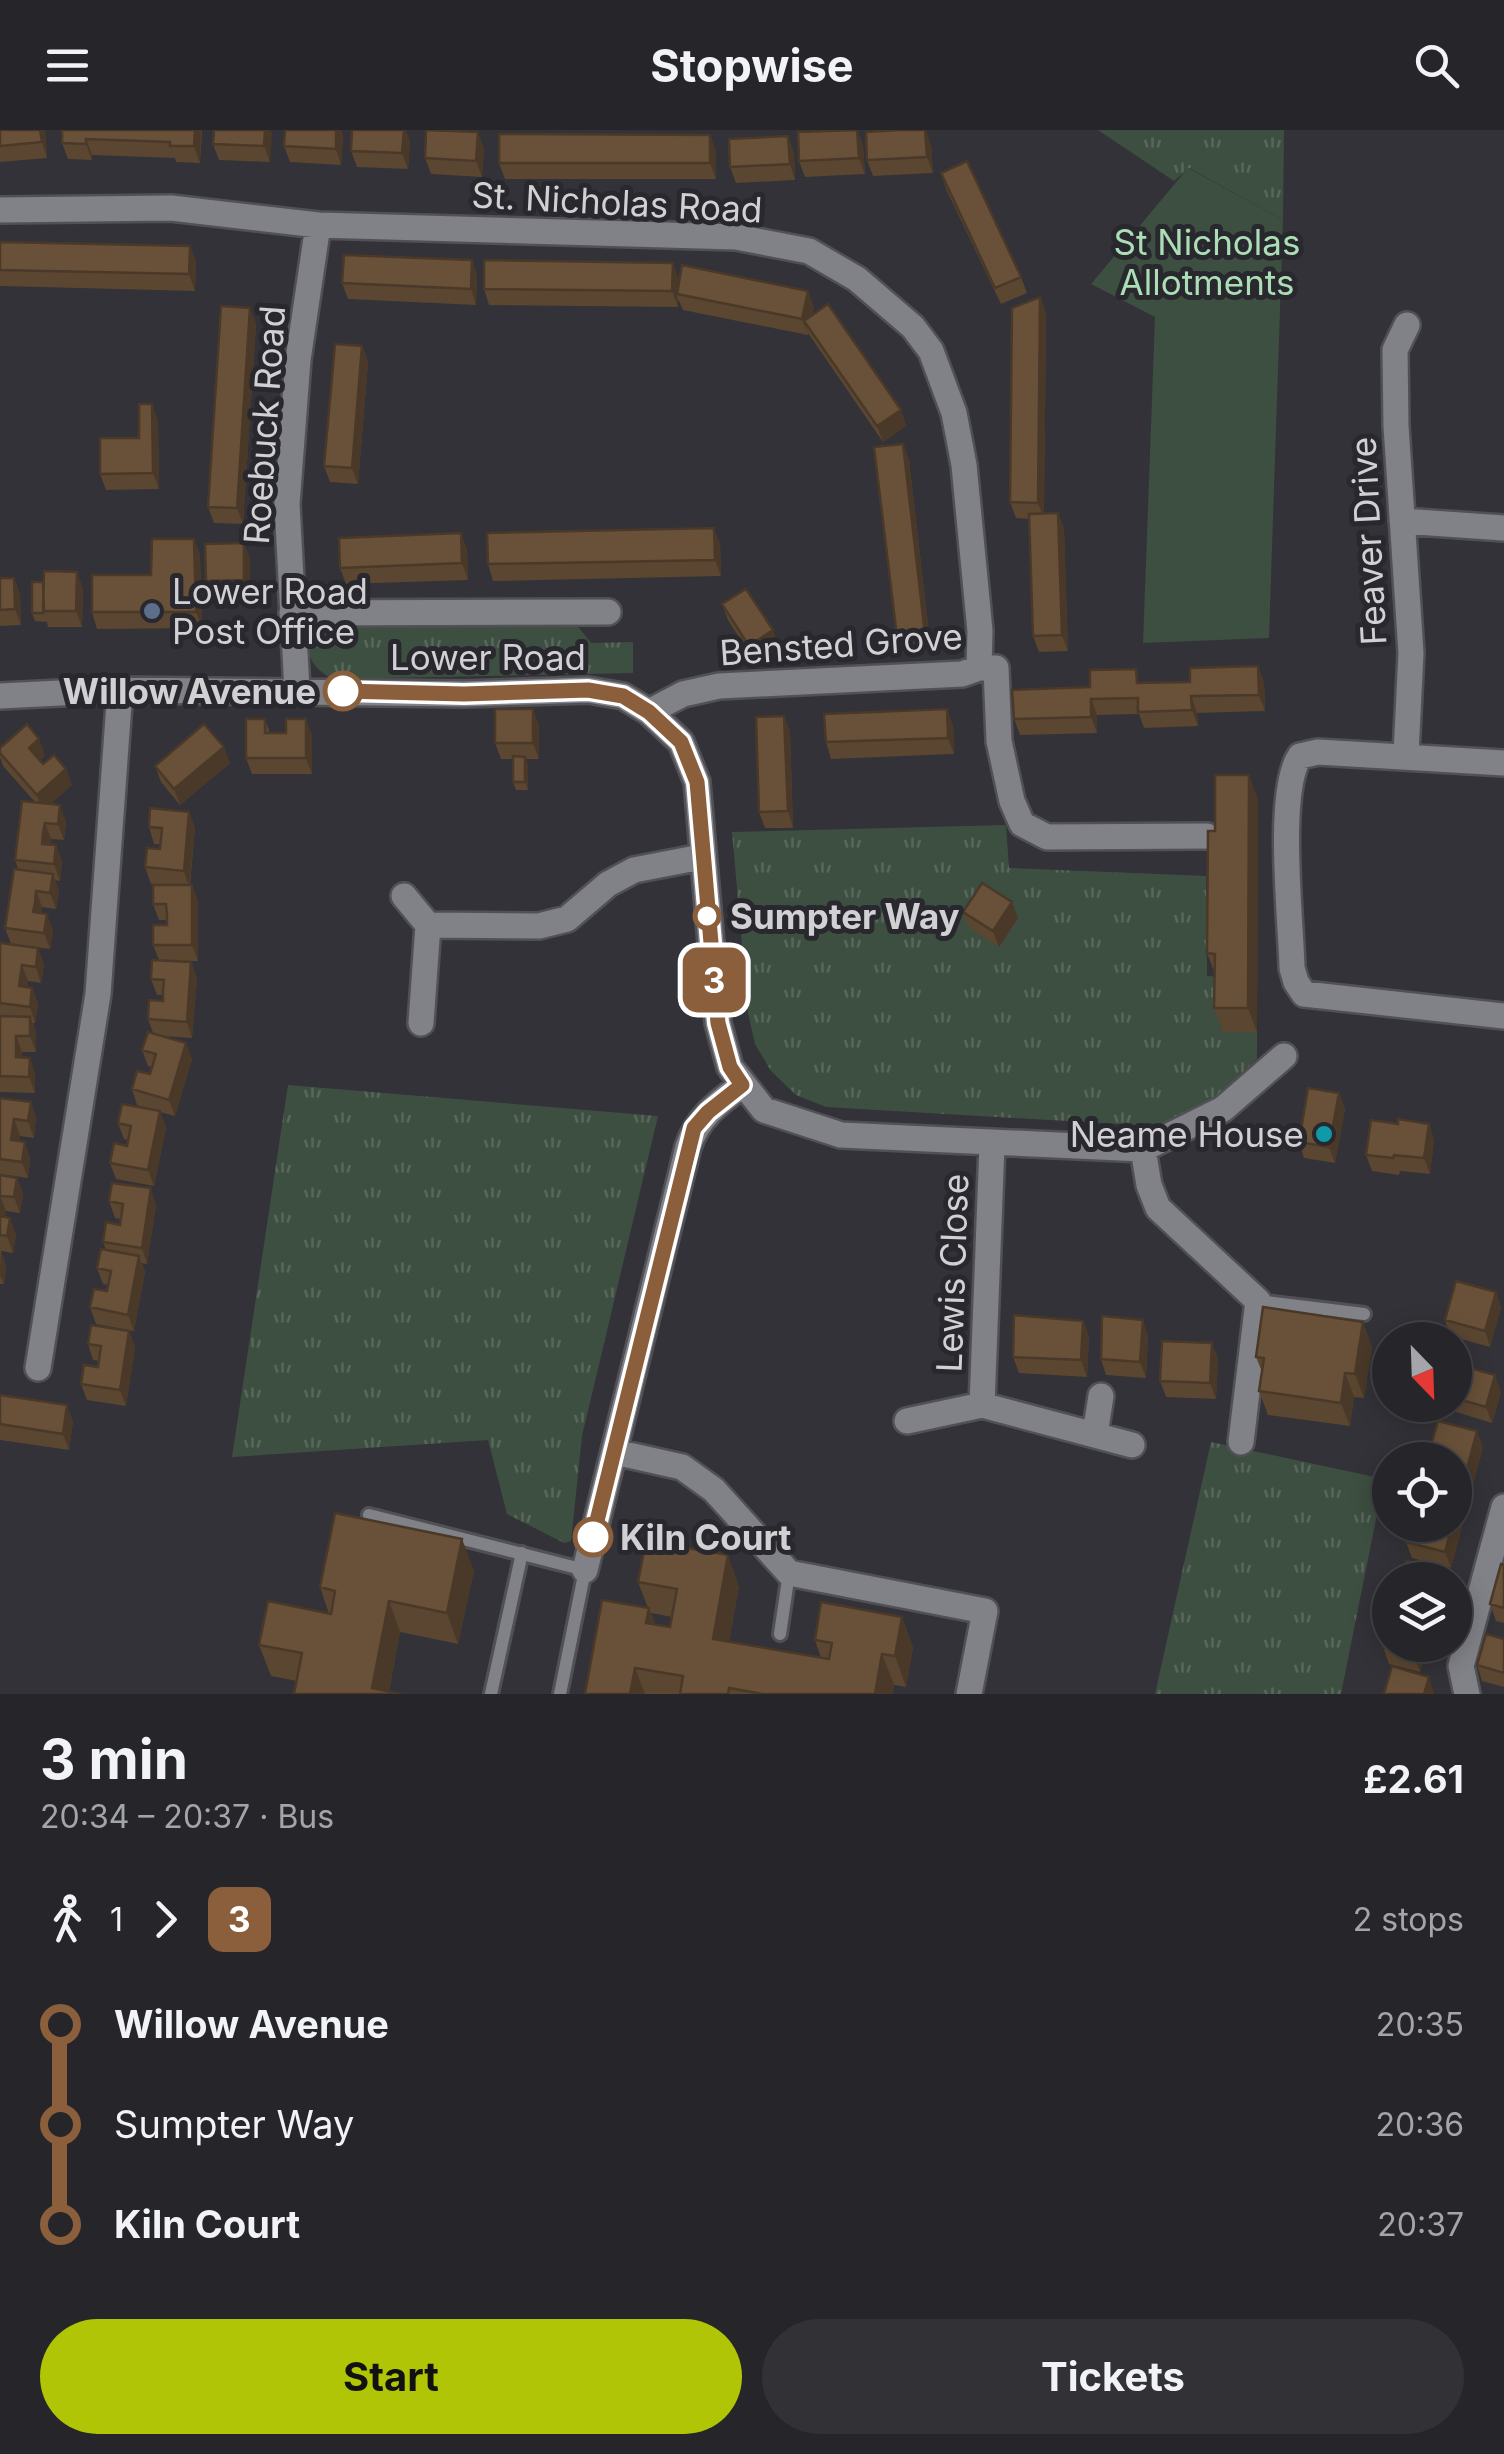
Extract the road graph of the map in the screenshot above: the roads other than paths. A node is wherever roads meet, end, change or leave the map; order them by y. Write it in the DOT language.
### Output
graph roads {
  1 [pos="0,210"];
  2 [pos="318,225"];
  3 [pos="1407,325"];
  4 [pos="1402,521"];
  5 [pos="1504,528"];
  6 [pos="608,612"];
  7 [pos="292,614"];
  8 [pos="978,668"];
  9 [pos="120,690"];
  10 [pos="297,690"];
  11 [pos="0,696"];
  12 [pos="649,712"];
  13 [pos="1406,754"];
  14 [pos="1504,763"];
  15 [pos="1207,836"];
  16 [pos="702,857"];
  17 [pos="404,896"];
  18 [pos="428,925"];
  19 [pos="1504,1016"];
  20 [pos="421,1023"];
  21 [pos="1284,1056"];
  22 [pos="742,1085"];
  23 [pos="992,1144"];
  24 [pos="1143,1149"];
  25 [pos="1258,1300"];
  26 [pos="1364,1314"];
  27 [pos="38,1368"];
  28 [pos="1101,1396"];
  29 [pos="982,1405"];
  30 [pos="907,1421"];
  31 [pos="1096,1434"];
  32 [pos="1240,1442"];
  33 [pos="1132,1445"];
  34 [pos="615,1452"];
  35 [pos="1504,1507"];
  36 [pos="369,1515"];
  37 [pos="522,1553"];
  38 [pos="585,1570"];
  39 [pos="789,1573"];
  40 [pos="780,1634"];
  41 [pos="491,1694"];
  42 [pos="560,1694"];
  43 [pos="968,1694"];
  44 [pos="1468,1694"];
  1 -- 2 [label="street, St. Nicholas Road"];
  2 -- 7 [label="street, Roebuck Road"];
  2 -- 8 [label="street, St. Nicholas Road"];
  3 -- 4 [label="street, Feaver Drive"];
  4 -- 5 [label="street"];
  4 -- 13 [label="street, Feaver Drive"];
  6 -- 7 [label="street"];
  7 -- 10 [label="street, Roebuck Road"];
  8 -- 12 [label="street, Bensted Grove"];
  8 -- 15 [label="street, Bensted Grove"];
  9 -- 10 [label="street, Lower Road"];
  9 -- 11 [label="street, Lower Road"];
  9 -- 27 [label="street"];
  10 -- 12 [label="street, Lower Road"];
  12 -- 16 [label="street, Lower Road"];
  13 -- 14 [label="street"];
  13 -- 19 [label="street"];
  16 -- 18 [label="street"];
  16 -- 22 [label="street, Lower Road"];
  17 -- 18 [label="street"];
  18 -- 20 [label="street"];
  21 -- 24 [label="street, Lower Road"];
  22 -- 23 [label="street, Lower Road"];
  22 -- 34 [label="street"];
  23 -- 24 [label="street, Lower Road"];
  23 -- 29 [label="street, Lewis Close"];
  24 -- 25 [label="street"];
  25 -- 26 [label="lane"];
  25 -- 32 [label="street"];
  28 -- 31 [label="street"];
  29 -- 30 [label="street, Lewis Close"];
  29 -- 31 [label="street, Lewis Close"];
  31 -- 33 [label="street, Lewis Close"];
  34 -- 38 [label="street"];
  34 -- 39 [label="street"];
  35 -- 44 [label="street"];
  36 -- 37 [label="lane"];
  37 -- 38 [label="lane"];
  37 -- 41 [label="lane"];
  38 -- 42 [label="lane"];
  39 -- 40 [label="lane"];
  39 -- 43 [label="street"];
}
